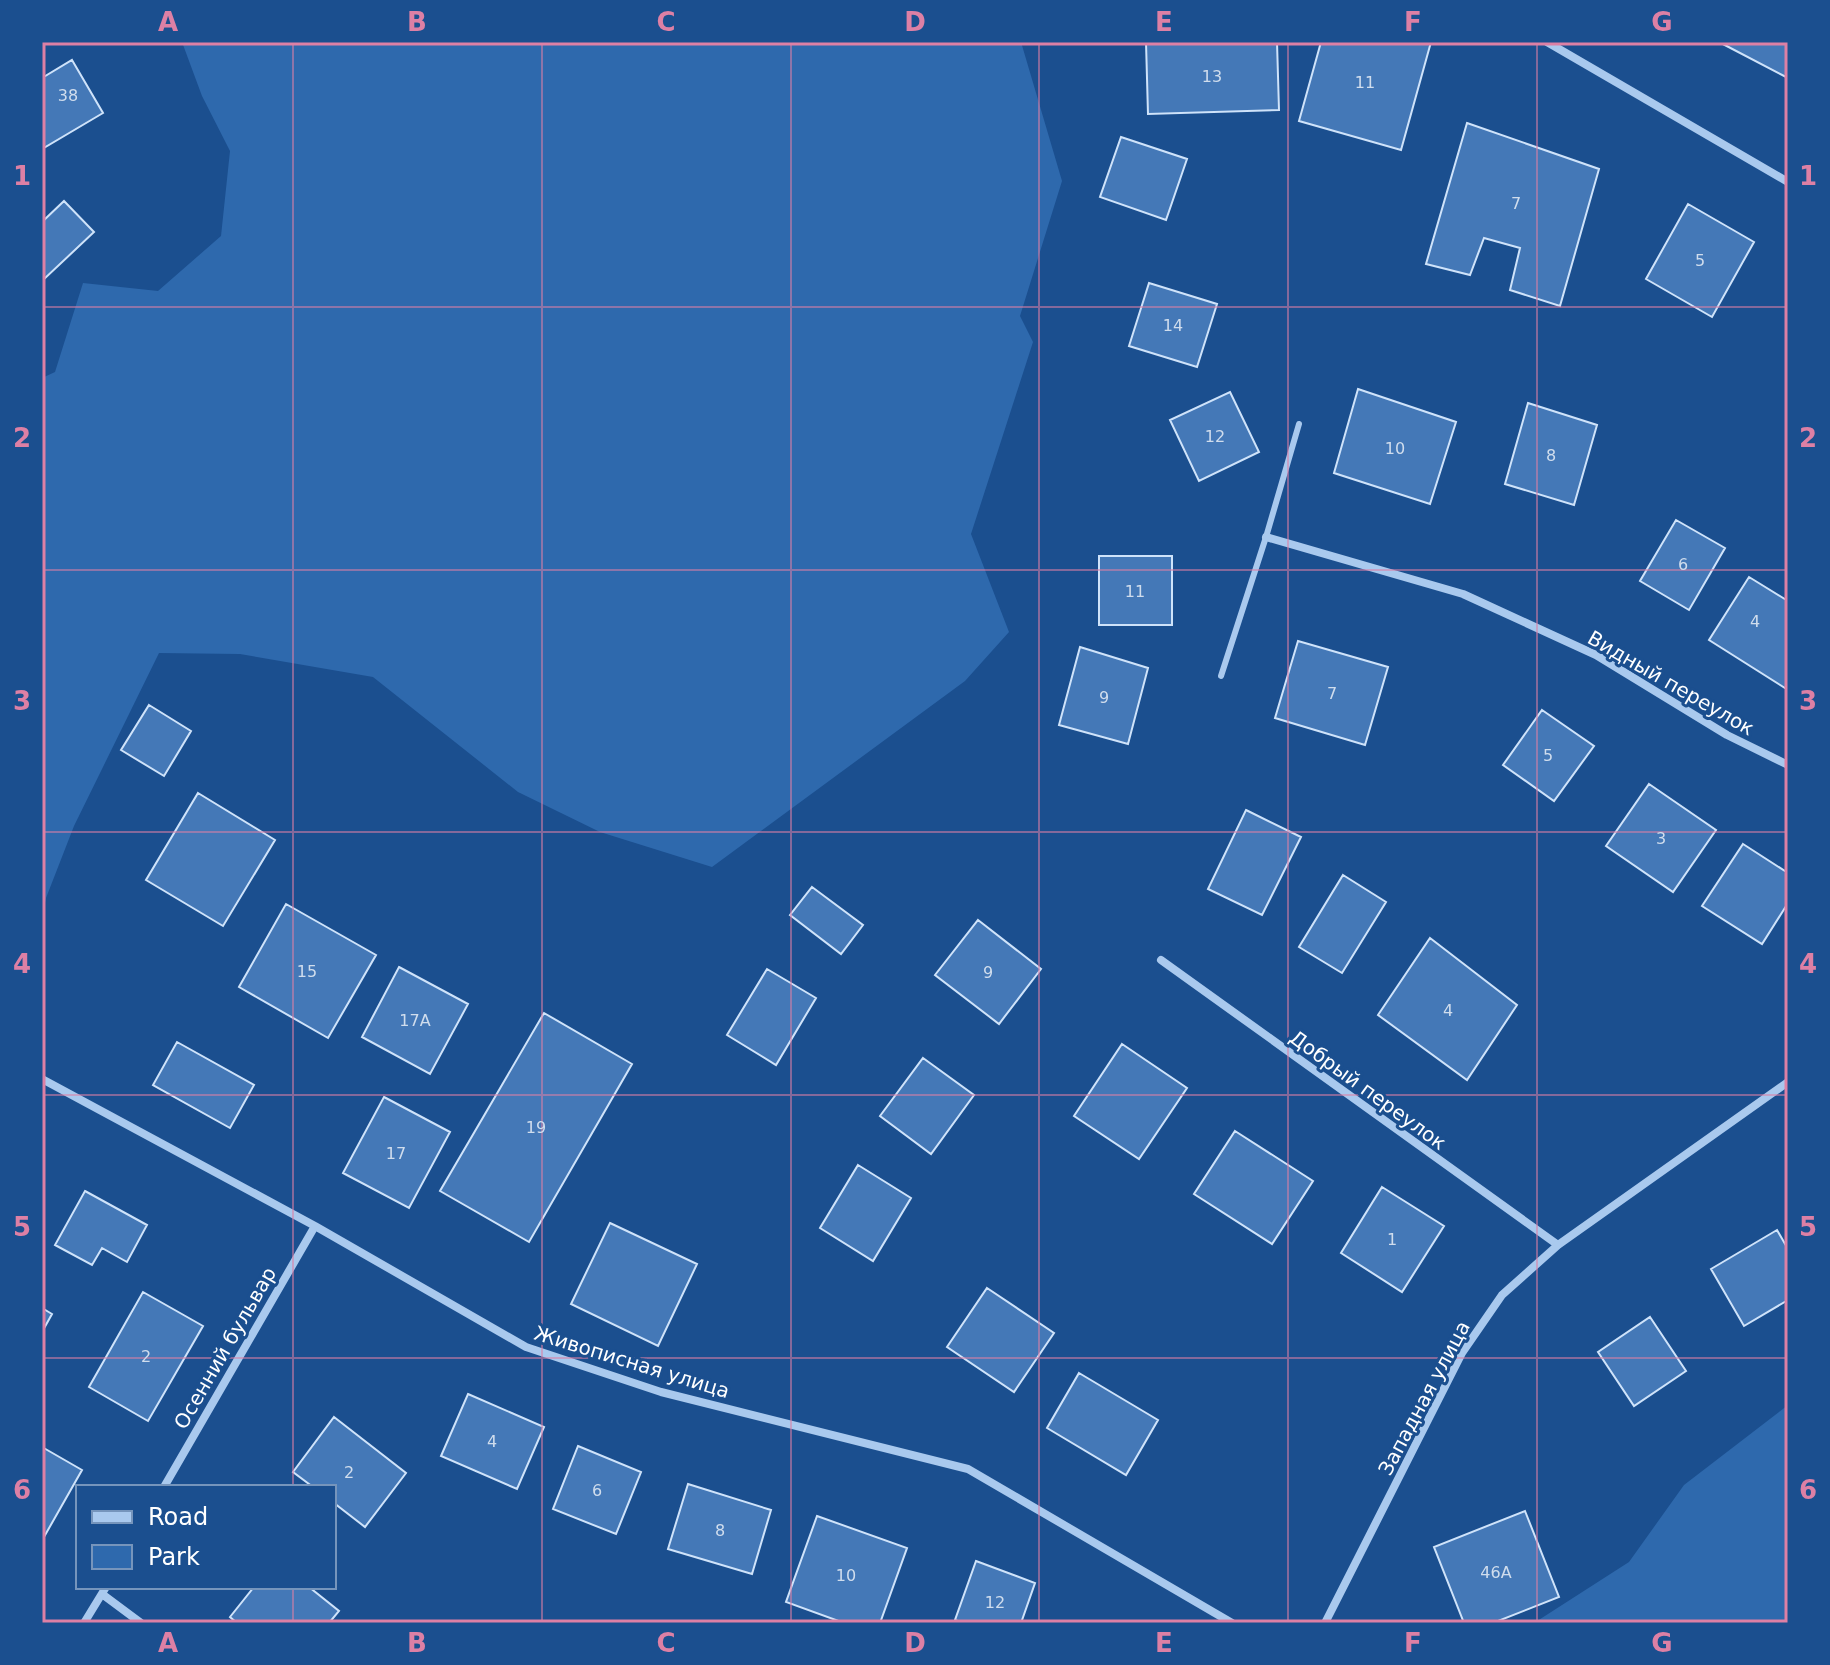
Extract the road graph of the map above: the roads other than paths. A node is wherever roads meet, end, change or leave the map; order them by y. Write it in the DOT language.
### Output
graph roads {
  1 [pos="1547,42"];
  2 [pos="1788,182"];
  3 [pos="1299,424"];
  4 [pos="1266,537"];
  5 [pos="1221,676"];
  6 [pos="1788,765"];
  7 [pos="1161,960"];
  8 [pos="42,1079"];
  9 [pos="1788,1082"];
  10 [pos="315,1226"];
  11 [pos="1558,1245"];
  12 [pos="165,1485"];
  13 [pos="104,1590"];
  14 [pos="84,1623"];
  15 [pos="141,1623"];
  16 [pos="1232,1623"];
  17 [pos="1325,1623"];
  1 -- 2 [label="street"];
  3 -- 4 [label="lane"];
  4 -- 5 [label="lane"];
  4 -- 6 [label="street, Видный переулок"];
  7 -- 11 [label="street, Добрый переулок"];
  8 -- 10 [label="street, Живописная улица"];
  9 -- 11 [label="street, Западная улица"];
  10 -- 12 [label="street, Осенний бульвар"];
  10 -- 16 [label="street, Живописная улица"];
  11 -- 17 [label="street, Западная улица"];
  13 -- 14 [label="street"];
  13 -- 15 [label="street"];
}
